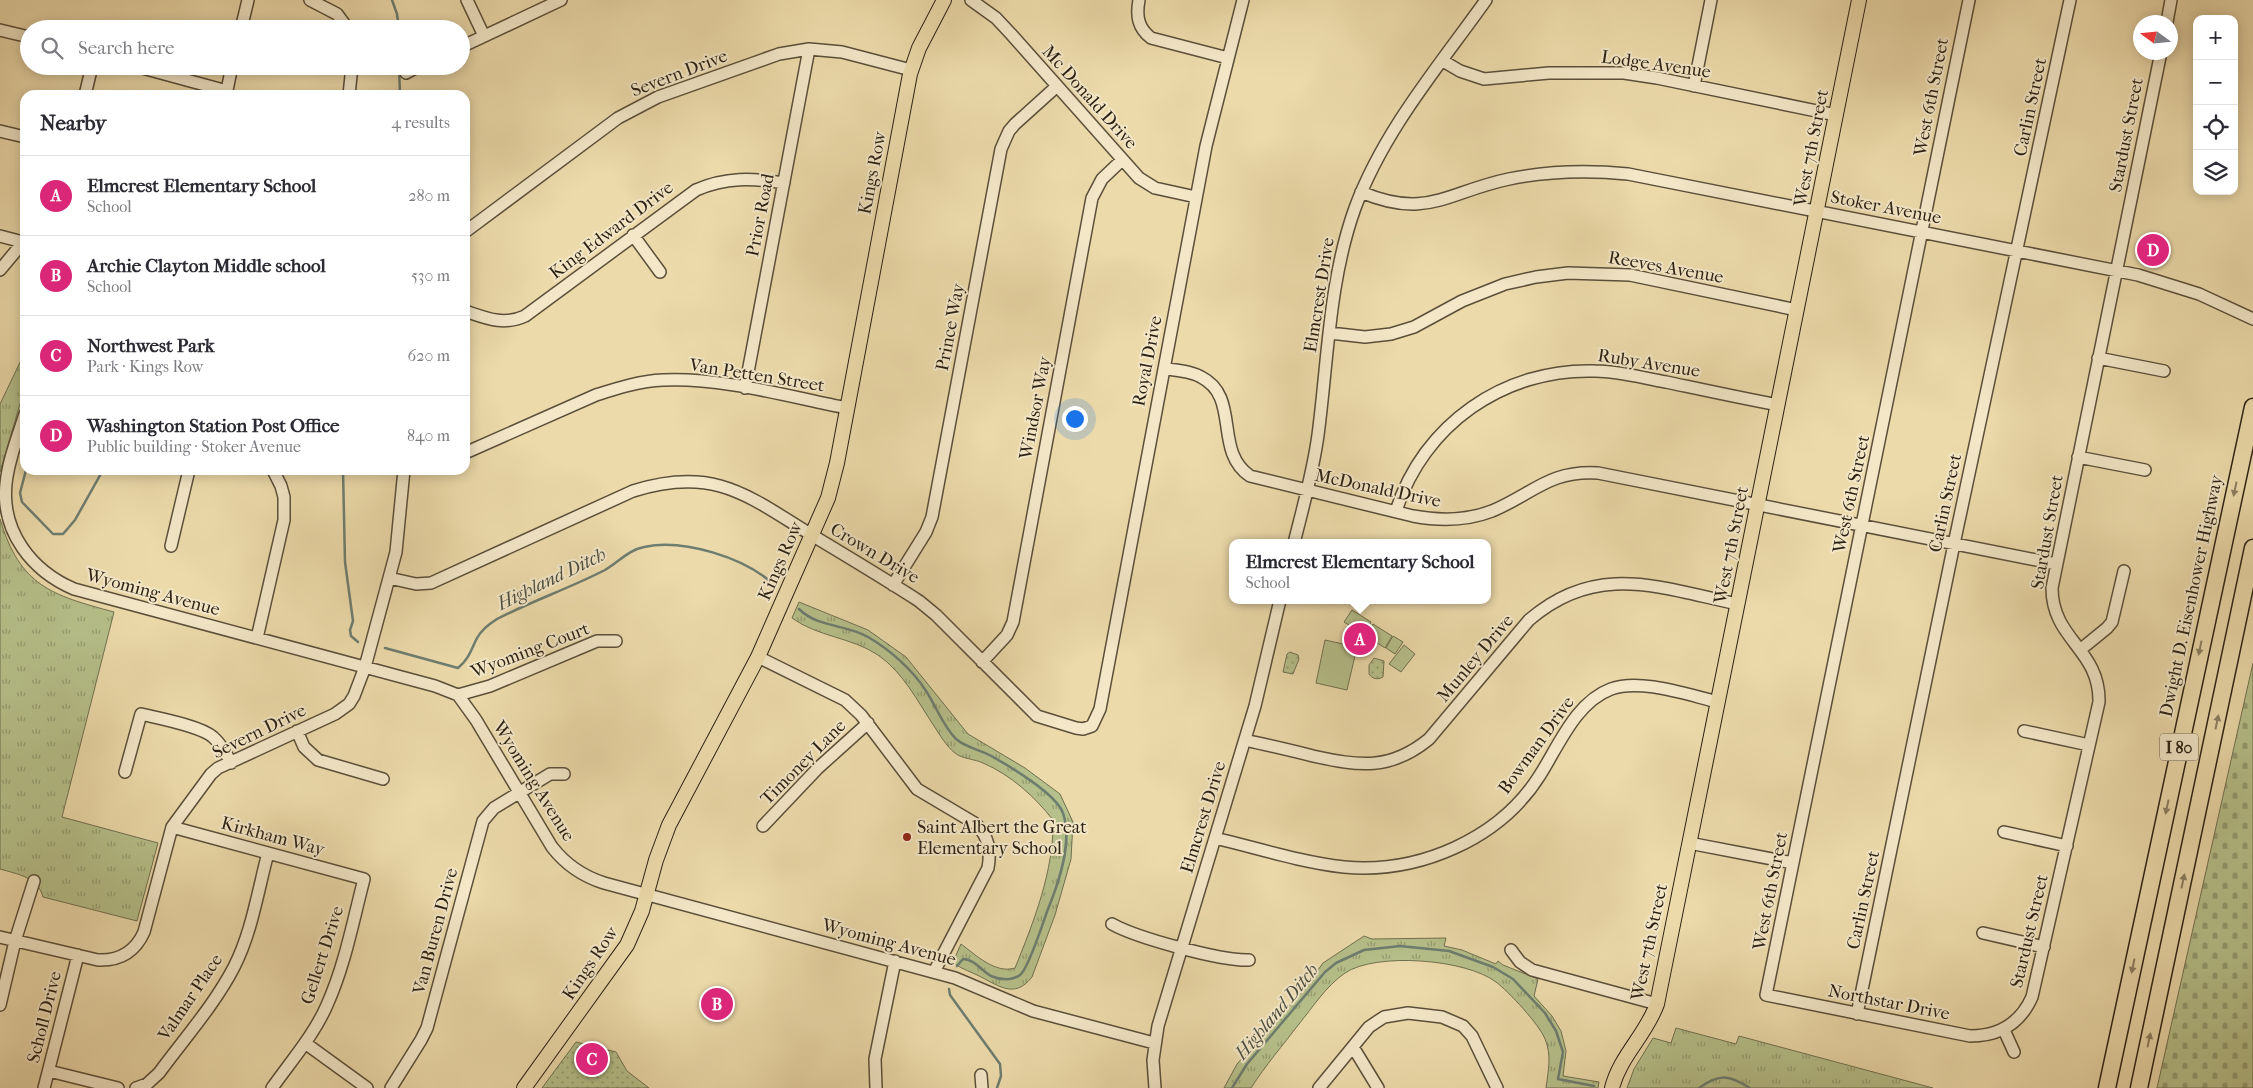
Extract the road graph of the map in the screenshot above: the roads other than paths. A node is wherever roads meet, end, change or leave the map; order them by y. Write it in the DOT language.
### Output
graph roads {
  1 [pos="248,0"];
  2 [pos="310,0"];
  3 [pos="467,0"];
  4 [pos="561,0"];
  5 [pos="944,0"];
  6 [pos="971,0"];
  7 [pos="1139,0"];
  8 [pos="1243,0"];
  9 [pos="1486,0"];
  10 [pos="1711,0"];
  11 [pos="1859,0"];
  12 [pos="1968,0"];
  13 [pos="2070,0"];
  14 [pos="2171,0"];
  15 [pos="2168,15"];
  16 [pos="243,20"];
  17 [pos="341,20"];
  18 [pos="0,30"];
  19 [pos="20,36"];
  20 [pos="484,36"];
  21 [pos="470,42"];
  22 [pos="809,48"];
  23 [pos="1228,58"];
  24 [pos="2158,60"];
  25 [pos="1443,61"];
  26 [pos="911,70"];
  27 [pos="90,75"];
  28 [pos="165,75"];
  29 [pos="230,75"];
  30 [pos="351,75"];
  31 [pos="1694,86"];
  32 [pos="1056,87"];
  33 [pos="86,90"];
  34 [pos="216,90"];
  35 [pos="227,90"];
  36 [pos="350,90"];
  37 [pos="1836,115"];
  38 [pos="0,131"];
  39 [pos="20,136"];
  40 [pos="1122,160"];
  41 [pos="784,183"];
  42 [pos="1361,192"];
  43 [pos="1196,197"];
  44 [pos="1817,212"];
  45 [pos="470,228"];
  46 [pos="1922,231"];
  47 [pos="633,235"];
  48 [pos="0,236"];
  49 [pos="20,240"];
  50 [pos="20,246"];
  51 [pos="2017,251"];
  52 [pos="0,270"];
  53 [pos="2116,271"];
  54 [pos="660,272"];
  55 [pos="1798,310"];
  56 [pos="470,313"];
  57 [pos="2253,319"];
  58 [pos="1330,333"];
  59 [pos="2098,358"];
  60 [pos="1164,369"];
  61 [pos="2164,370"];
  62 [pos="746,388"];
  63 [pos="1778,405"];
  64 [pos="2253,407"];
  65 [pos="847,408"];
  66 [pos="20,432"];
  67 [pos="470,451"];
  68 [pos="2078,457"];
  69 [pos="2145,470"];
  70 [pos="188,475"];
  71 [pos="276,475"];
  72 [pos="404,475"];
  73 [pos="1307,491"];
  74 [pos="1758,505"];
  75 [pos="1396,511"];
  76 [pos="1862,525"];
  77 [pos="812,536"];
  78 [pos="1295,539"];
  79 [pos="1954,544"];
  80 [pos="171,546"];
  81 [pos="2253,548"];
  82 [pos="2056,564"];
  83 [pos="2124,571"];
  84 [pos="389,578"];
  85 [pos="893,585"];
  86 [pos="1279,604"];
  87 [pos="1738,604"];
  88 [pos="257,638"];
  89 [pos="616,641"];
  90 [pos="2080,650"];
  91 [pos="758,657"];
  92 [pos="982,662"];
  93 [pos="365,667"];
  94 [pos="458,695"];
  95 [pos="1718,702"];
  96 [pos="868,723"];
  97 [pos="1089,728"];
  98 [pos="297,731"];
  99 [pos="2024,731"];
  100 [pos="1245,740"];
  101 [pos="2089,745"];
  102 [pos="231,763"];
  103 [pos="125,772"];
  104 [pos="564,774"];
  105 [pos="384,779"];
  106 [pos="519,792"];
  107 [pos="763,826"];
  108 [pos="172,827"];
  109 [pos="2004,832"];
  110 [pos="1215,838"];
  111 [pos="1690,843"];
  112 [pos="2067,846"];
  113 [pos="268,853"];
  114 [pos="1793,863"];
  115 [pos="364,879"];
  116 [pos="34,881"];
  117 [pos="646,894"];
  118 [pos="1112,924"];
  119 [pos="1983,933"];
  120 [pos="0,937"];
  121 [pos="15,941"];
  122 [pos="2044,946"];
  123 [pos="1181,947"];
  124 [pos="1511,950"];
  125 [pos="78,955"];
  126 [pos="1249,960"];
  127 [pos="896,961"];
  128 [pos="934,972"];
  129 [pos="1766,995"];
  130 [pos="1656,1004"];
  131 [pos="0,1005"];
  132 [pos="1857,1014"];
  133 [pos="2004,1030"];
  134 [pos="305,1043"];
  135 [pos="1154,1044"];
  136 [pos="1353,1047"];
  137 [pos="2014,1052"];
  138 [pos="49,1071"];
  139 [pos="981,1075"];
  140 [pos="44,1088"];
  141 [pos="118,1088"];
  142 [pos="136,1088"];
  143 [pos="272,1088"];
  144 [pos="367,1088"];
  145 [pos="391,1088"];
  146 [pos="524,1088"];
  147 [pos="876,1088"];
  148 [pos="982,1088"];
  149 [pos="1155,1088"];
  150 [pos="1319,1088"];
  151 [pos="1378,1088"];
  152 [pos="1496,1088"];
  153 [pos="1612,1088"];
  154 [pos="2107,1088"];
  155 [pos="2139,1088"];
  1 -- 16 [label="street"];
  2 -- 17 [label="street"];
  3 -- 20 [label="street"];
  4 -- 20 [label="street"];
  5 -- 26 [label="main road, Kings Row"];
  6 -- 32 [label="street, Mc Donald Drive"];
  7 -- 23 [label="street"];
  8 -- 23 [label="street, Royal Drive"];
  9 -- 25 [label="street, Elmcrest Drive"];
  10 -- 31 [label="street"];
  11 -- 37 [label="main road, West 7th Street"];
  12 -- 46 [label="street, West 6th Street"];
  13 -- 51 [label="street, Carlin Street"];
  14 -- 15 [label="street"];
  18 -- 19 [label="street"];
  20 -- 21 [label="street"];
  22 -- 26 [label="street, Severn Drive"];
  22 -- 41 [label="street, Prior Road"];
  22 -- 45 [label="street, Severn Drive"];
  23 -- 43 [label="street, Royal Drive"];
  24 -- 53 [label="street, Stardust Street"];
  25 -- 31 [label="street, Lodge Avenue"];
  25 -- 42 [label="street, Elmcrest Drive"];
  26 -- 65 [label="main road, Kings Row"];
  27 -- 33 [label="street"];
  28 -- 34 [label="street"];
  29 -- 35 [label="street"];
  30 -- 36 [label="street"];
  31 -- 37 [label="street, Lodge Avenue"];
  32 -- 40 [label="street, Mc Donald Drive"];
  32 -- 85 [label="street, Prince Way"];
  37 -- 44 [label="main road, West 7th Street"];
  38 -- 39 [label="street"];
  40 -- 43 [label="street, Mc Donald Drive"];
  40 -- 92 [label="street, Windsor Way"];
  41 -- 47 [label="street, King Edward Drive"];
  41 -- 62 [label="street, Prior Road"];
  42 -- 44 [label="street, Stoker Avenue"];
  42 -- 58 [label="street, Elmcrest Drive"];
  43 -- 60 [label="street, Royal Drive"];
  44 -- 46 [label="street, Stoker Avenue"];
  44 -- 55 [label="main road, West 7th Street"];
  46 -- 51 [label="street, Stoker Avenue"];
  46 -- 76 [label="street, West 6th Street"];
  47 -- 54 [label="street"];
  47 -- 56 [label="street, King Edward Drive"];
  48 -- 49 [label="street"];
  50 -- 52 [label="street"];
  51 -- 53 [label="street, Stoker Avenue"];
  51 -- 79 [label="street, Carlin Street"];
  53 -- 57 [label="street, Stoker Avenue"];
  53 -- 59 [label="street, Stardust Street"];
  55 -- 58 [label="street, Reeves Avenue"];
  55 -- 63 [label="main road, West 7th Street"];
  58 -- 73 [label="street, Elmcrest Drive"];
  59 -- 61 [label="street"];
  59 -- 68 [label="street, Stardust Street"];
  60 -- 73 [label="street, McDonald Drive"];
  60 -- 97 [label="street, Royal Drive"];
  62 -- 65 [label="street, Van Petten Street"];
  62 -- 67 [label="street, Van Petten Street"];
  63 -- 74 [label="main road, West 7th Street"];
  63 -- 75 [label="street, Ruby Avenue"];
  64 -- 154 [label="highway, Dwight D. Eisenhower Highway / I 80, one-way"];
  65 -- 77 [label="main road, Kings Row"];
  66 -- 88 [label="street, Wyoming Avenue"];
  68 -- 69 [label="street"];
  68 -- 82 [label="street, Stardust Street"];
  70 -- 80 [label="street"];
  71 -- 88 [label="street"];
  72 -- 84 [label="street, Severn Drive"];
  73 -- 75 [label="street, McDonald Drive"];
  73 -- 78 [label="street, Elmcrest Drive"];
  74 -- 75 [label="street, McDonald Drive"];
  74 -- 76 [label="street, McDonald Drive"];
  74 -- 87 [label="main road, West 7th Street"];
  76 -- 79 [label="street, McDonald Drive"];
  76 -- 114 [label="street, West 6th Street"];
  77 -- 84 [label="street, Crown Drive"];
  77 -- 85 [label="street, Crown Drive"];
  77 -- 91 [label="main road, Kings Row"];
  79 -- 82 [label="street, McDonald Drive"];
  79 -- 132 [label="street, Carlin Street"];
  155 -- 81 [label="highway, I 80, one-way"];
  82 -- 90 [label="street, Stardust Street"];
  83 -- 90 [label="street"];
  84 -- 93 [label="street, Severn Drive"];
  85 -- 92 [label="street, Crown Drive"];
  86 -- 100 [label="street, Elmcrest Drive"];
  87 -- 95 [label="main road, West 7th Street"];
  87 -- 100 [label="street, Munley Drive"];
  88 -- 93 [label="street, Wyoming Avenue"];
  89 -- 94 [label="street, Wyoming Court"];
  90 -- 101 [label="street, Stardust Street"];
  91 -- 96 [label="street"];
  91 -- 117 [label="main road, Kings Row"];
  92 -- 97 [label="street, Crown Drive"];
  93 -- 94 [label="street, Wyoming Avenue"];
  93 -- 98 [label="street, Severn Drive"];
  94 -- 106 [label="street, Wyoming Avenue"];
  95 -- 110 [label="street, Bowman Drive"];
  95 -- 111 [label="main road, West 7th Street"];
  96 -- 107 [label="street, Timoney Lane"];
  96 -- 128 [label="street"];
  98 -- 102 [label="street, Severn Drive"];
  98 -- 105 [label="street"];
  99 -- 101 [label="street"];
  100 -- 110 [label="street, Elmcrest Drive"];
  101 -- 112 [label="street, Stardust Street"];
  102 -- 103 [label="street"];
  102 -- 108 [label="street, Severn Drive"];
  104 -- 106 [label="street, Van Buren Drive"];
  106 -- 117 [label="street, Wyoming Avenue"];
  106 -- 145 [label="street, Van Buren Drive"];
  108 -- 113 [label="street, Kirkham Way"];
  108 -- 125 [label="street, Severn Drive"];
  109 -- 112 [label="street"];
  110 -- 123 [label="street, Elmcrest Drive"];
  111 -- 114 [label="street"];
  111 -- 130 [label="main road, West 7th Street"];
  112 -- 122 [label="street, Stardust Street"];
  113 -- 115 [label="street, Kirkham Way"];
  113 -- 142 [label="street, Valmar Place"];
  114 -- 129 [label="street, West 6th Street"];
  115 -- 134 [label="street, Gellert Drive"];
  116 -- 121 [label="street"];
  117 -- 127 [label="street, Wyoming Avenue"];
  117 -- 146 [label="main road, Kings Row"];
  118 -- 123 [label="street"];
  119 -- 122 [label="street"];
  120 -- 121 [label="street, Severn Drive"];
  121 -- 125 [label="street, Severn Drive"];
  121 -- 131 [label="street"];
  122 -- 133 [label="street, Stardust Street"];
  123 -- 126 [label="street"];
  123 -- 135 [label="street, Elmcrest Drive"];
  124 -- 130 [label="street"];
  125 -- 138 [label="street, Scholl Drive"];
  127 -- 128 [label="street, Wyoming Avenue"];
  127 -- 147 [label="street"];
  128 -- 135 [label="street, Wyoming Avenue"];
  129 -- 132 [label="street, Northstar Drive"];
  130 -- 153 [label="main road, West 7th Street"];
  132 -- 133 [label="street, Northstar Drive"];
  133 -- 137 [label="street"];
  134 -- 143 [label="street, Gellert Drive"];
  134 -- 144 [label="street"];
  135 -- 149 [label="street"];
  136 -- 150 [label="street"];
  136 -- 151 [label="street"];
  136 -- 152 [label="street"];
  138 -- 140 [label="street, Scholl Drive"];
  138 -- 141 [label="street"];
  139 -- 148 [label="street"];
}
